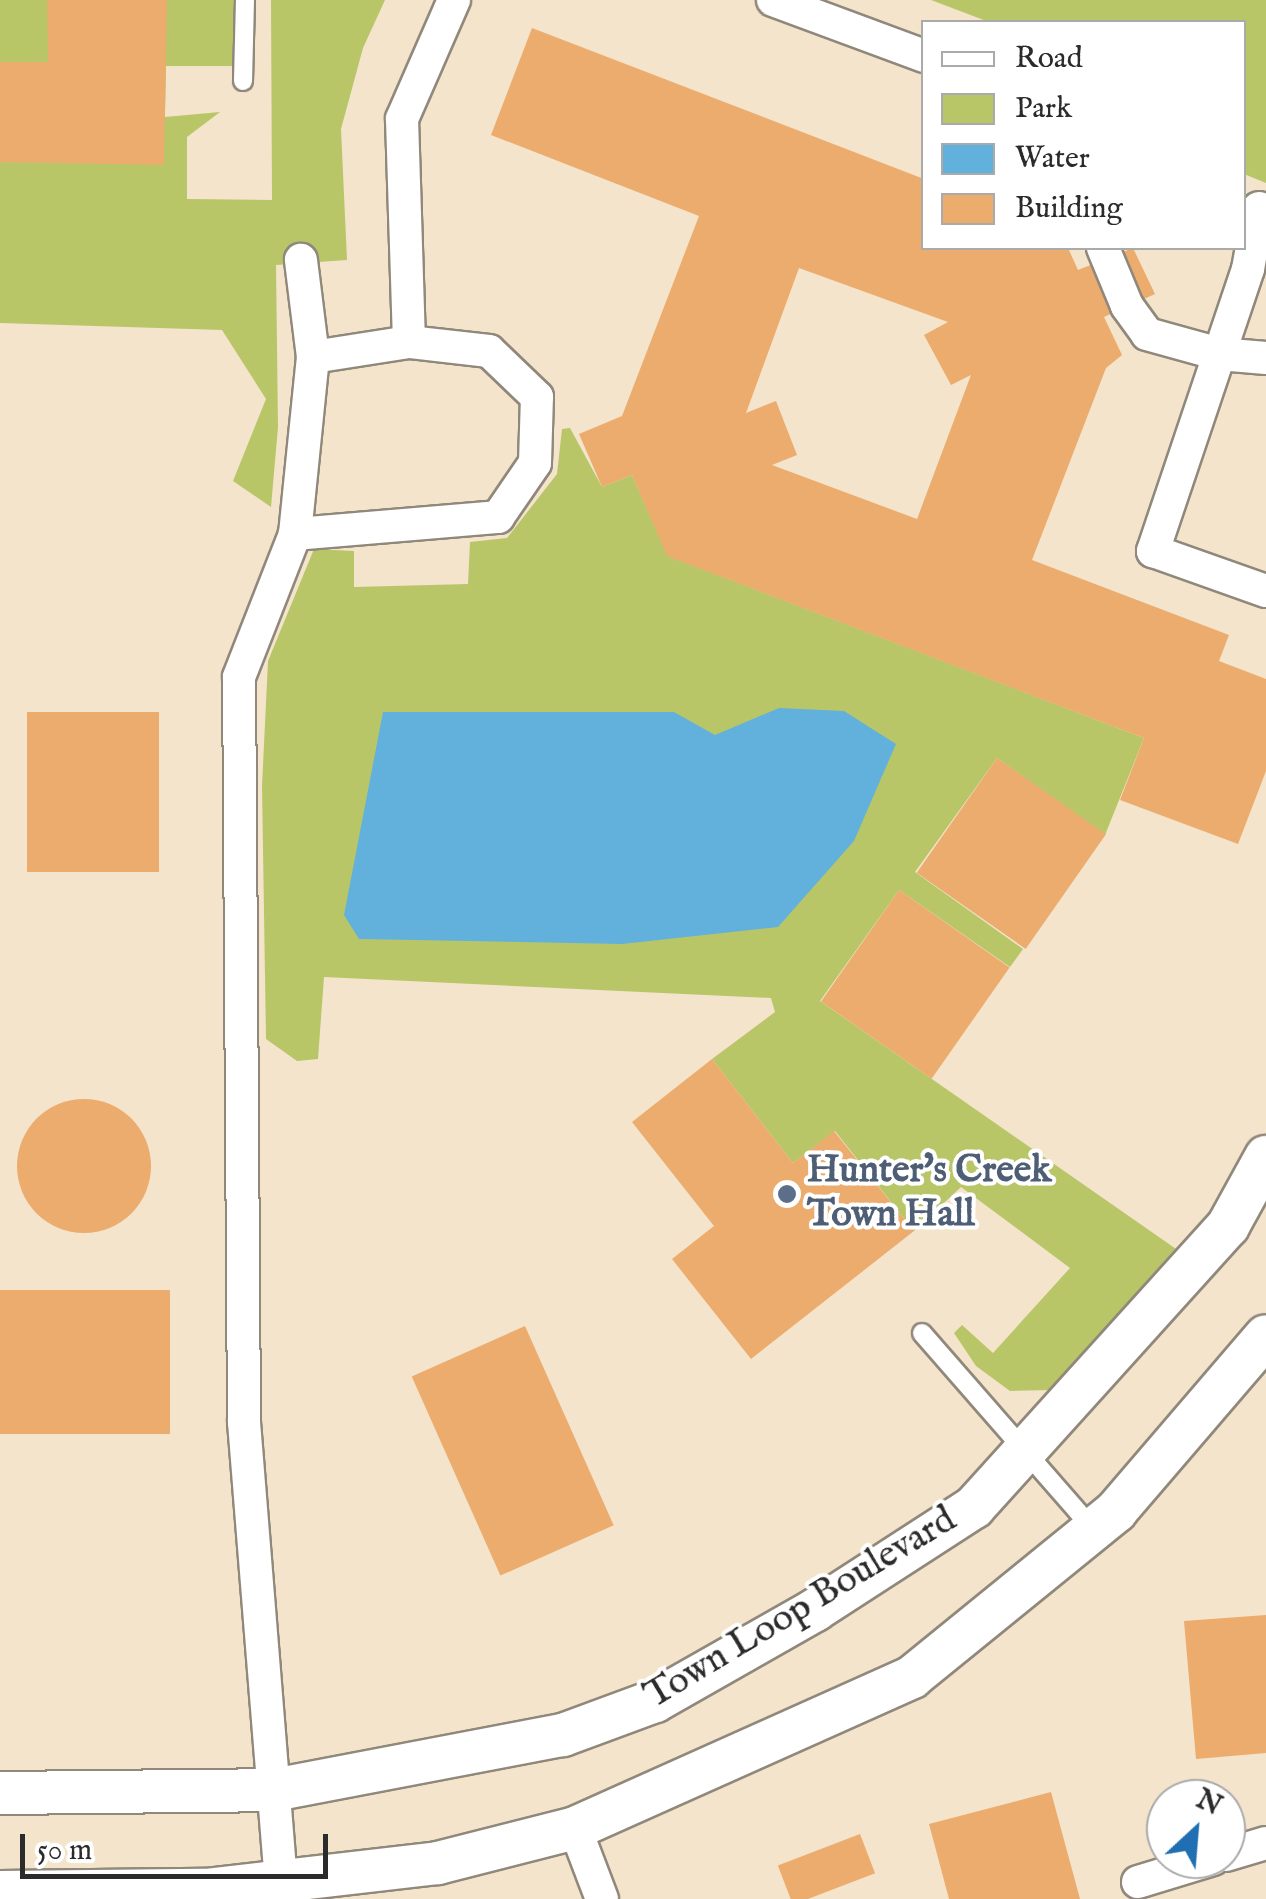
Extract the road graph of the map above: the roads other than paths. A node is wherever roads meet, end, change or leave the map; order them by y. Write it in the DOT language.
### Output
graph roads {
  1 [pos="245,0"];
  2 [pos="454,0"];
  3 [pos="772,0"];
  4 [pos="921,55"];
  5 [pos="243,81"];
  6 [pos="1256,205"];
  7 [pos="1104,250"];
  8 [pos="301,260"];
  9 [pos="1257,270"];
  10 [pos="409,342"];
  11 [pos="1219,354"];
  12 [pos="312,357"];
  13 [pos="1266,358"];
  14 [pos="295,534"];
  15 [pos="1266,591"];
  16 [pos="1266,1156"];
  17 [pos="922,1333"];
  18 [pos="1266,1336"];
  19 [pos="1026,1450"];
  20 [pos="1093,1529"];
  21 [pos="274,1790"];
  22 [pos="0,1793"];
  23 [pos="575,1828"];
  24 [pos="1148,1879"];
  25 [pos="280,1882"];
  26 [pos="1138,1882"];
  27 [pos="0,1892"];
  28 [pos="602,1899"];
  1 -- 5 [label="lane"];
  2 -- 10 [label="street"];
  3 -- 4 [label="street"];
  6 -- 9 [label="street"];
  7 -- 11 [label="street"];
  8 -- 12 [label="street"];
  9 -- 11 [label="street"];
  10 -- 12 [label="street"];
  10 -- 14 [label="street"];
  11 -- 13 [label="street"];
  11 -- 15 [label="street"];
  12 -- 14 [label="street"];
  14 -- 21 [label="street"];
  16 -- 19 [label="street, Town Loop Boulevard"];
  17 -- 19 [label="lane"];
  18 -- 20 [label="street"];
  19 -- 20 [label="lane"];
  19 -- 21 [label="street, Town Loop Boulevard"];
  20 -- 23 [label="street"];
  21 -- 22 [label="street, Town Loop Boulevard"];
  21 -- 25 [label="street"];
  23 -- 25 [label="street"];
  23 -- 28 [label="street"];
  24 -- 26 [label="street"];
  25 -- 27 [label="street"];
}
